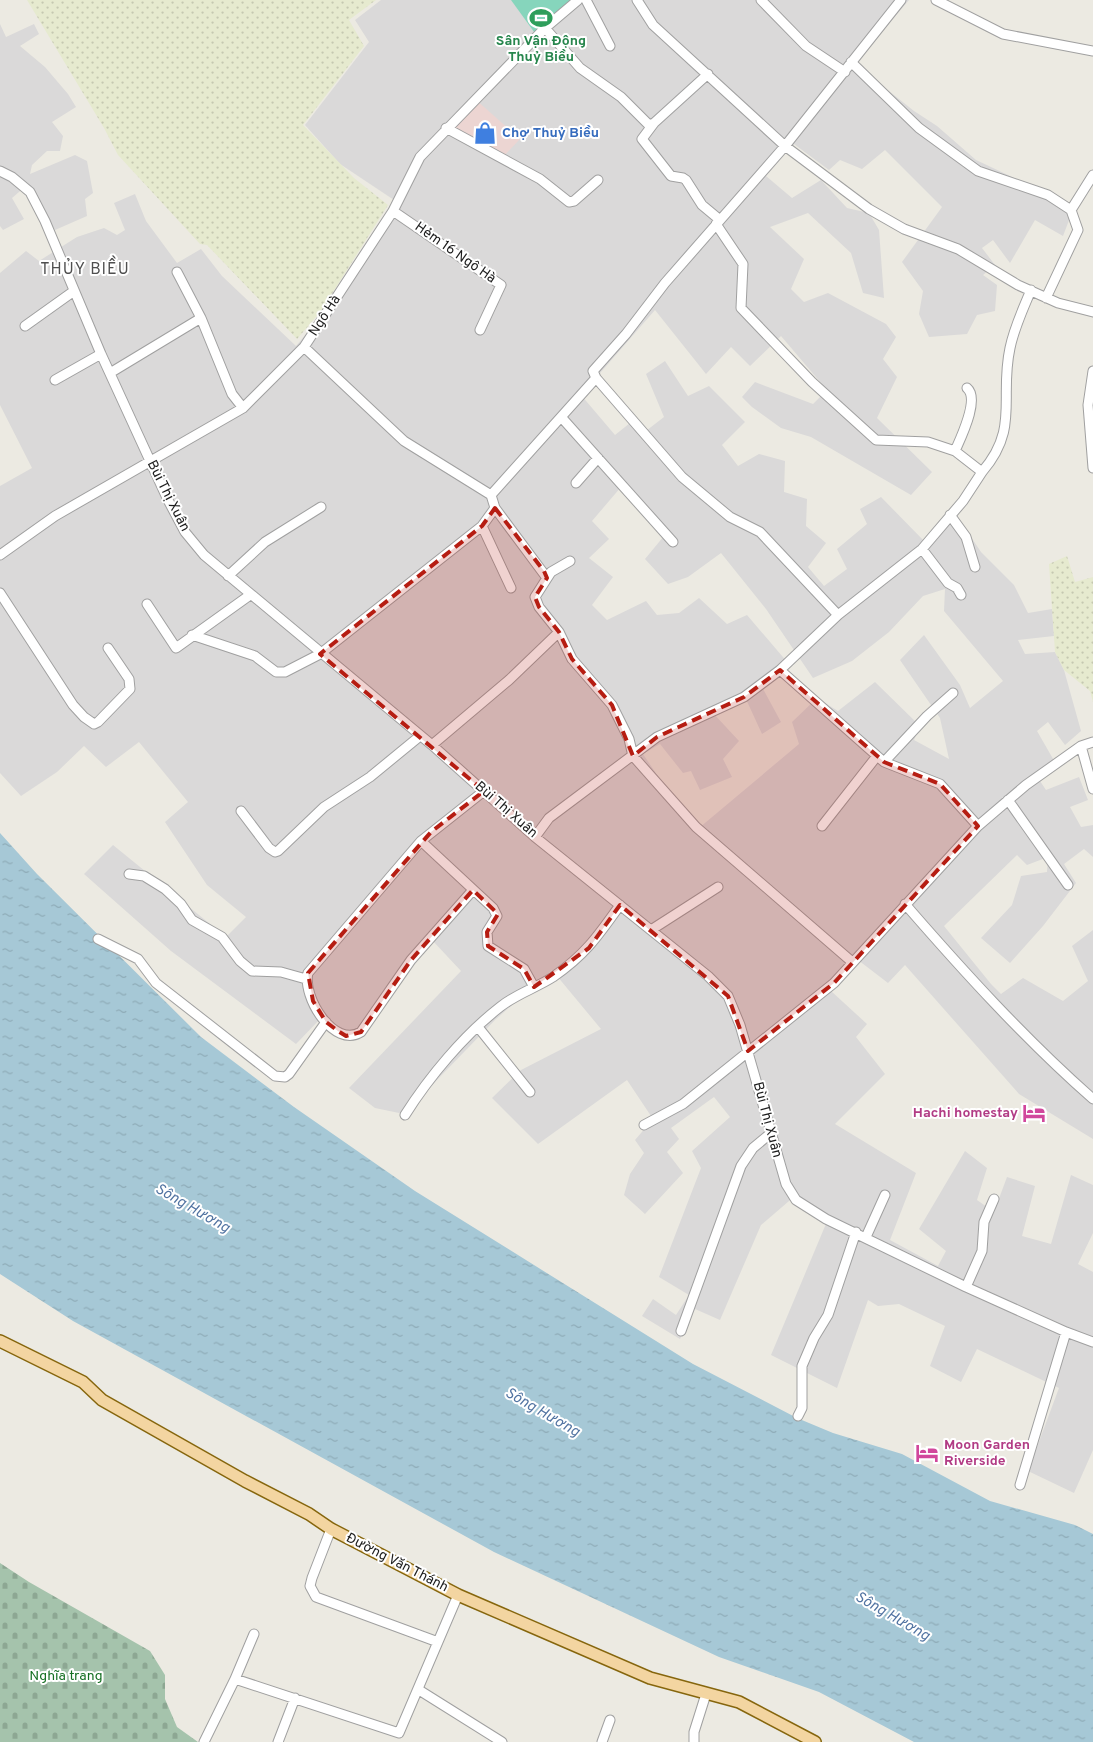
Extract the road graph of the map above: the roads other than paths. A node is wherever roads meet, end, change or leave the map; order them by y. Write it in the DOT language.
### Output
graph roads {
  1 [pos="578,0"];
  2 [pos="586,0"];
  3 [pos="637,0"];
  4 [pos="762,0"];
  5 [pos="901,0"];
  6 [pos="936,0"];
  7 [pos="545,28"];
  8 [pos="610,46"];
  9 [pos="1093,51"];
  10 [pos="851,62"];
  11 [pos="845,72"];
  12 [pos="708,74"];
  13 [pos="654,123"];
  14 [pos="446,128"];
  15 [pos="785,146"];
  16 [pos="0,171"];
  17 [pos="1093,175"];
  18 [pos="598,180"];
  19 [pos="1071,210"];
  20 [pos="393,211"];
  21 [pos="718,222"];
  22 [pos="177,272"];
  23 [pos="1030,290"];
  24 [pos="74,292"];
  25 [pos="1046,298"];
  26 [pos="1093,312"];
  27 [pos="202,318"];
  28 [pos="25,326"];
  29 [pos="480,330"];
  30 [pos="304,347"];
  31 [pos="101,354"];
  32 [pos="1093,371"];
  33 [pos="110,373"];
  34 [pos="596,378"];
  35 [pos="55,380"];
  36 [pos="967,388"];
  37 [pos="243,408"];
  38 [pos="562,418"];
  39 [pos="955,451"];
  40 [pos="598,458"];
  41 [pos="150,462"];
  42 [pos="1093,467"];
  43 [pos="982,472"];
  44 [pos="576,482"];
  45 [pos="490,495"];
  46 [pos="321,508"];
  47 [pos="495,508"];
  48 [pos="950,515"];
  49 [pos="482,526"];
  50 [pos="673,542"];
  51 [pos="922,549"];
  52 [pos="0,555"];
  53 [pos="570,561"];
  54 [pos="975,567"];
  55 [pos="228,576"];
  56 [pos="547,578"];
  57 [pos="511,588"];
  58 [pos="0,593"];
  59 [pos="250,595"];
  60 [pos="960,595"];
  61 [pos="147,604"];
  62 [pos="838,615"];
  63 [pos="559,632"];
  64 [pos="192,635"];
  65 [pos="108,648"];
  66 [pos="320,654"];
  67 [pos="780,670"];
  68 [pos="953,694"];
  69 [pos="420,736"];
  70 [pos="1093,742"];
  71 [pos="432,745"];
  72 [pos="1081,746"];
  73 [pos="634,756"];
  74 [pos="880,759"];
  75 [pos="1093,789"];
  76 [pos="484,791"];
  77 [pos="1008,800"];
  78 [pos="241,811"];
  79 [pos="822,826"];
  80 [pos="978,826"];
  81 [pos="535,837"];
  82 [pos="421,841"];
  83 [pos="129,874"];
  84 [pos="1068,884"];
  85 [pos="718,887"];
  86 [pos="473,890"];
  87 [pos="904,904"];
  88 [pos="620,905"];
  89 [pos="651,930"];
  90 [pos="98,939"];
  91 [pos="851,961"];
  92 [pos="306,979"];
  93 [pos="534,987"];
  94 [pos="326,1022"];
  95 [pos="478,1027"];
  96 [pos="748,1051"];
  97 [pos="530,1092"];
  98 [pos="1091,1094"];
  99 [pos="405,1115"];
  100 [pos="644,1125"];
  101 [pos="771,1133"];
  102 [pos="884,1195"];
  103 [pos="994,1200"];
  104 [pos="856,1232"];
  105 [pos="866,1237"];
  106 [pos="966,1287"];
  107 [pos="681,1331"];
  108 [pos="1066,1332"];
  109 [pos="0,1341"];
  110 [pos="1093,1342"];
  111 [pos="798,1416"];
  112 [pos="1020,1485"];
  113 [pos="331,1529"];
  114 [pos="458,1595"];
  115 [pos="254,1634"];
  116 [pos="438,1642"];
  117 [pos="235,1679"];
  118 [pos="419,1690"];
  119 [pos="706,1694"];
  120 [pos="295,1698"];
  121 [pos="610,1720"];
  122 [pos="399,1737"];
  123 [pos="204,1742"];
  124 [pos="278,1742"];
  125 [pos="502,1742"];
  126 [pos="602,1742"];
  127 [pos="694,1742"];
  128 [pos="815,1742"];
  1 -- 7 [label="street, Ngô Hà"];
  2 -- 8 [label="street"];
  3 -- 12 [label="street"];
  4 -- 11 [label="street"];
  5 -- 10 [label="street"];
  6 -- 9 [label="street"];
  7 -- 13 [label="street"];
  7 -- 14 [label="street, Ngô Hà"];
  10 -- 11 [label="street"];
  10 -- 19 [label="street"];
  11 -- 15 [label="street"];
  12 -- 13 [label="street"];
  12 -- 15 [label="street"];
  13 -- 21 [label="street"];
  14 -- 18 [label="street"];
  14 -- 20 [label="street, Ngô Hà"];
  15 -- 21 [label="street"];
  15 -- 23 [label="street"];
  16 -- 24 [label="street, Bùi Thị Xuân"];
  17 -- 19 [label="street"];
  19 -- 25 [label="street"];
  20 -- 29 [label="street, Hẻm 16 Ngô Hà"];
  20 -- 30 [label="street, Ngô Hà"];
  21 -- 34 [label="street"];
  21 -- 39 [label="street"];
  22 -- 27 [label="street"];
  23 -- 25 [label="street"];
  23 -- 43 [label="street"];
  24 -- 28 [label="street"];
  24 -- 31 [label="street, Bùi Thị Xuân"];
  25 -- 26 [label="street"];
  27 -- 33 [label="street"];
  27 -- 37 [label="street"];
  30 -- 37 [label="street, Ngô Hà"];
  30 -- 45 [label="street"];
  31 -- 33 [label="street, Bùi Thị Xuân"];
  31 -- 35 [label="street"];
  32 -- 42 [label="street"];
  33 -- 41 [label="street, Bùi Thị Xuân"];
  34 -- 38 [label="street"];
  34 -- 62 [label="street"];
  36 -- 39 [label="street"];
  37 -- 41 [label="street, Ngô Hà"];
  38 -- 40 [label="street"];
  38 -- 45 [label="street"];
  39 -- 43 [label="street"];
  40 -- 44 [label="street"];
  40 -- 50 [label="street"];
  41 -- 52 [label="street, Ngô Hà"];
  41 -- 55 [label="street, Bùi Thị Xuân"];
  43 -- 48 [label="street"];
  45 -- 47 [label="street"];
  46 -- 55 [label="street"];
  47 -- 49 [label="street"];
  47 -- 56 [label="street"];
  48 -- 51 [label="street"];
  48 -- 54 [label="street"];
  49 -- 57 [label="street"];
  49 -- 66 [label="street"];
  51 -- 60 [label="street"];
  51 -- 62 [label="street"];
  53 -- 56 [label="street"];
  55 -- 59 [label="street, Bùi Thị Xuân"];
  56 -- 63 [label="street"];
  58 -- 65 [label="street"];
  59 -- 64 [label="street"];
  59 -- 66 [label="street, Bùi Thị Xuân"];
  61 -- 64 [label="street"];
  62 -- 67 [label="street"];
  63 -- 71 [label="street"];
  63 -- 73 [label="street"];
  64 -- 66 [label="street"];
  66 -- 69 [label="street, Bùi Thị Xuân"];
  67 -- 73 [label="street"];
  67 -- 74 [label="street"];
  68 -- 74 [label="street"];
  69 -- 71 [label="street, Bùi Thị Xuân"];
  69 -- 78 [label="street"];
  70 -- 72 [label="street"];
  71 -- 76 [label="street, Bùi Thị Xuân"];
  72 -- 75 [label="street"];
  72 -- 77 [label="street"];
  73 -- 81 [label="street"];
  73 -- 91 [label="street"];
  74 -- 79 [label="street"];
  74 -- 80 [label="street"];
  76 -- 81 [label="street, Bùi Thị Xuân"];
  76 -- 82 [label="street"];
  77 -- 80 [label="street"];
  77 -- 84 [label="street"];
  80 -- 87 [label="street"];
  81 -- 88 [label="street, Bùi Thị Xuân"];
  82 -- 86 [label="street"];
  82 -- 92 [label="street"];
  83 -- 92 [label="street"];
  85 -- 89 [label="street"];
  86 -- 93 [label="street"];
  86 -- 94 [label="street"];
  87 -- 91 [label="street"];
  87 -- 98 [label="street"];
  88 -- 89 [label="street, Bùi Thị Xuân"];
  88 -- 93 [label="street"];
  89 -- 96 [label="street, Bùi Thị Xuân"];
  90 -- 94 [label="street"];
  91 -- 96 [label="street"];
  92 -- 94 [label="street"];
  93 -- 95 [label="street"];
  95 -- 97 [label="street"];
  95 -- 99 [label="street"];
  96 -- 100 [label="street"];
  96 -- 101 [label="street, Bùi Thị Xuân"];
  101 -- 104 [label="street, Bùi Thị Xuân"];
  101 -- 107 [label="street"];
  102 -- 105 [label="street"];
  103 -- 106 [label="street"];
  104 -- 105 [label="street, Bùi Thị Xuân"];
  104 -- 111 [label="street"];
  105 -- 106 [label="street, Bùi Thị Xuân"];
  106 -- 108 [label="street, Bùi Thị Xuân"];
  108 -- 110 [label="street, Bùi Thị Xuân"];
  108 -- 112 [label="street"];
  109 -- 113 [label="main road, Đường Văn Thánh"];
  113 -- 114 [label="main road, Đường Văn Thánh"];
  113 -- 116 [label="street"];
  114 -- 116 [label="street"];
  114 -- 119 [label="main road, Đường Văn Thánh"];
  115 -- 117 [label="street"];
  116 -- 118 [label="street"];
  117 -- 120 [label="street"];
  117 -- 123 [label="street"];
  118 -- 122 [label="street"];
  118 -- 125 [label="street"];
  119 -- 127 [label="street"];
  119 -- 128 [label="main road, Đường Văn Thánh"];
  120 -- 122 [label="street"];
  120 -- 124 [label="street"];
  121 -- 126 [label="street"];
}
